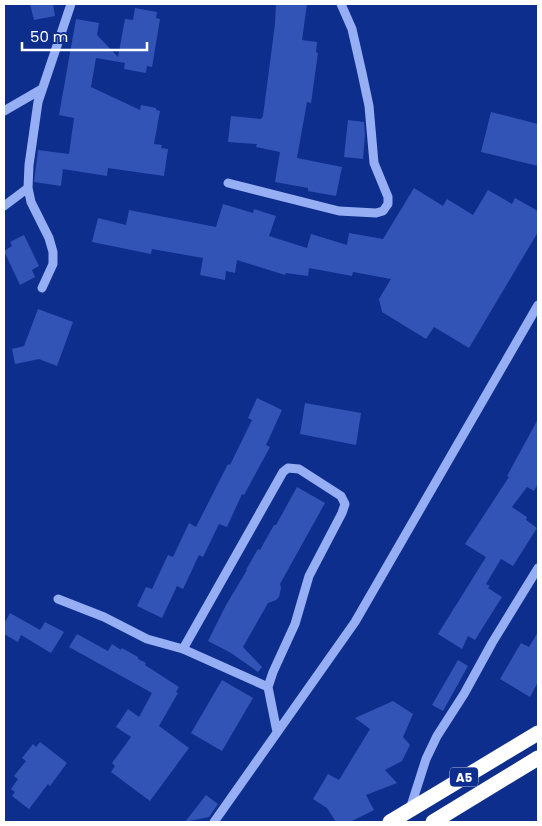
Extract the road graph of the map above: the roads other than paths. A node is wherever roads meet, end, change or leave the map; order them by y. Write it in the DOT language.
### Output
graph roads {
  1 [pos="71,4"];
  2 [pos="341,4"];
  3 [pos="42,89"];
  4 [pos="4,111"];
  5 [pos="228,182"];
  6 [pos="28,188"];
  7 [pos="4,206"];
  8 [pos="42,288"];
  9 [pos="538,305"];
  10 [pos="538,568"];
  11 [pos="58,599"];
  12 [pos="183,649"];
  13 [pos="268,687"];
  14 [pos="277,732"];
  15 [pos="538,733"];
  16 [pos="538,758"];
  17 [pos="410,809"];
  18 [pos="214,822"];
  19 [pos="390,822"];
  20 [pos="433,822"];
  1 -- 3 [label="street"];
  2 -- 5 [label="street"];
  3 -- 4 [label="street"];
  3 -- 6 [label="street"];
  6 -- 7 [label="street"];
  6 -- 8 [label="street"];
  9 -- 14 [label="street"];
  10 -- 17 [label="street"];
  11 -- 12 [label="street"];
  12 -- 13 [label="street"];
  12 -- 13 [label="street"];
  13 -- 14 [label="street"];
  14 -- 18 [label="street"];
  15 -- 17 [label="highway, A5"];
  16 -- 20 [label="highway, A5"];
  17 -- 19 [label="highway, A5"];
}
